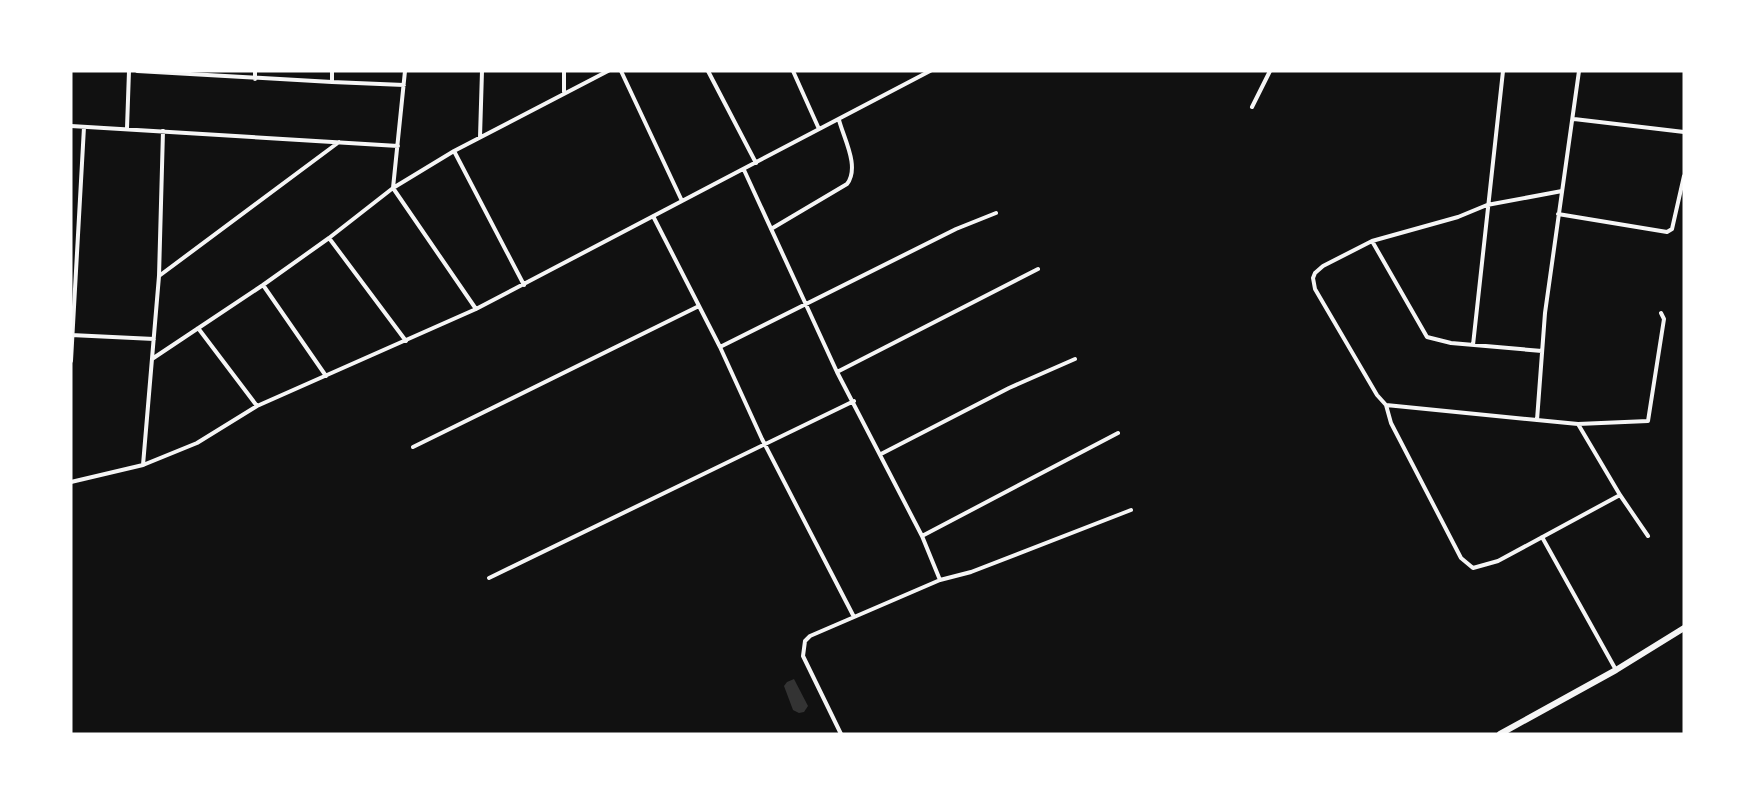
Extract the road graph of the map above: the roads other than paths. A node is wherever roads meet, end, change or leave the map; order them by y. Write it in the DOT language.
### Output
graph roads {
  1 [pos="129,71"];
  2 [pos="137,71"];
  3 [pos="255,71"];
  4 [pos="332,71"];
  5 [pos="405,71"];
  6 [pos="482,71"];
  7 [pos="564,71"];
  8 [pos="608,71"];
  9 [pos="621,71"];
  10 [pos="708,71"];
  11 [pos="793,71"];
  12 [pos="930,71"];
  13 [pos="1270,71"];
  14 [pos="1503,71"];
  15 [pos="1579,71"];
  16 [pos="255,79"];
  17 [pos="332,82"];
  18 [pos="404,84"];
  19 [pos="564,92"];
  20 [pos="1252,107"];
  21 [pos="1574,119"];
  22 [pos="838,120"];
  23 [pos="71,126"];
  24 [pos="84,127"];
  25 [pos="127,128"];
  26 [pos="818,128"];
  27 [pos="163,131"];
  28 [pos="1684,132"];
  29 [pos="480,137"];
  30 [pos="339,142"];
  31 [pos="398,146"];
  32 [pos="454,151"];
  33 [pos="756,163"];
  34 [pos="744,170"];
  35 [pos="1684,176"];
  36 [pos="392,188"];
  37 [pos="1562,191"];
  38 [pos="682,201"];
  39 [pos="1487,205"];
  40 [pos="996,213"];
  41 [pos="1558,214"];
  42 [pos="654,216"];
  43 [pos="771,229"];
  44 [pos="329,238"];
  45 [pos="1372,241"];
  46 [pos="1038,269"];
  47 [pos="159,276"];
  48 [pos="263,285"];
  49 [pos="524,285"];
  50 [pos="808,305"];
  51 [pos="699,306"];
  52 [pos="476,309"];
  53 [pos="1661,313"];
  54 [pos="198,328"];
  55 [pos="72,335"];
  56 [pos="154,339"];
  57 [pos="406,341"];
  58 [pos="1473,345"];
  59 [pos="720,347"];
  60 [pos="1542,351"];
  61 [pos="1075,358"];
  62 [pos="152,359"];
  63 [pos="71,360"];
  64 [pos="837,372"];
  65 [pos="326,376"];
  66 [pos="854,401"];
  67 [pos="1386,405"];
  68 [pos="257,406"];
  69 [pos="1537,420"];
  70 [pos="1578,424"];
  71 [pos="1118,433"];
  72 [pos="766,445"];
  73 [pos="413,447"];
  74 [pos="881,454"];
  75 [pos="143,466"];
  76 [pos="71,482"];
  77 [pos="1620,495"];
  78 [pos="1131,510"];
  79 [pos="922,536"];
  80 [pos="1648,536"];
  81 [pos="1542,537"];
  82 [pos="489,578"];
  83 [pos="940,580"];
  84 [pos="854,617"];
  85 [pos="1684,628"];
  86 [pos="1616,670"];
  87 [pos="840,734"];
  88 [pos="1500,734"];
  1 -- 25 [label="street"];
  2 -- 16 [label="street"];
  3 -- 16 [label="street"];
  4 -- 17 [label="street"];
  5 -- 18 [label="street"];
  6 -- 29 [label="street"];
  7 -- 19 [label="street"];
  8 -- 19 [label="street"];
  9 -- 38 [label="street"];
  10 -- 33 [label="street"];
  11 -- 26 [label="street"];
  12 -- 22 [label="street"];
  13 -- 20 [label="street"];
  14 -- 39 [label="street"];
  15 -- 21 [label="street"];
  16 -- 17 [label="street"];
  17 -- 18 [label="street"];
  18 -- 31 [label="street"];
  19 -- 29 [label="street"];
  21 -- 28 [label="street"];
  21 -- 37 [label="street"];
  22 -- 26 [label="street"];
  22 -- 43 [label="street"];
  23 -- 24 [label="street"];
  24 -- 25 [label="street"];
  24 -- 55 [label="street"];
  25 -- 27 [label="street"];
  26 -- 33 [label="street"];
  27 -- 30 [label="street"];
  27 -- 47 [label="street"];
  29 -- 32 [label="street"];
  30 -- 31 [label="street"];
  30 -- 47 [label="street"];
  31 -- 36 [label="street"];
  32 -- 36 [label="street"];
  32 -- 49 [label="street"];
  33 -- 34 [label="street"];
  34 -- 38 [label="street"];
  34 -- 43 [label="street"];
  35 -- 41 [label="street"];
  36 -- 44 [label="street"];
  36 -- 52 [label="street"];
  37 -- 39 [label="street"];
  37 -- 41 [label="street"];
  38 -- 42 [label="street"];
  39 -- 45 [label="street"];
  39 -- 58 [label="street"];
  40 -- 50 [label="street"];
  41 -- 60 [label="street"];
  42 -- 49 [label="street"];
  42 -- 51 [label="street"];
  43 -- 50 [label="street"];
  44 -- 48 [label="street"];
  44 -- 57 [label="street"];
  45 -- 58 [label="street"];
  45 -- 67 [label="street"];
  46 -- 64 [label="street"];
  47 -- 56 [label="street"];
  48 -- 54 [label="street"];
  48 -- 65 [label="street"];
  49 -- 52 [label="street"];
  50 -- 59 [label="street"];
  50 -- 64 [label="street"];
  51 -- 59 [label="street"];
  51 -- 73 [label="street"];
  52 -- 57 [label="street"];
  53 -- 70 [label="street"];
  54 -- 62 [label="street"];
  54 -- 68 [label="street"];
  55 -- 56 [label="street"];
  55 -- 63 [label="street"];
  56 -- 62 [label="street"];
  57 -- 65 [label="street"];
  58 -- 60 [label="street"];
  59 -- 72 [label="street"];
  60 -- 69 [label="street"];
  61 -- 74 [label="street"];
  62 -- 75 [label="street"];
  64 -- 66 [label="street"];
  65 -- 68 [label="street"];
  66 -- 72 [label="street"];
  66 -- 74 [label="street"];
  67 -- 69 [label="street"];
  67 -- 81 [label="street"];
  68 -- 75 [label="street"];
  69 -- 70 [label="street"];
  70 -- 77 [label="street"];
  71 -- 79 [label="street"];
  72 -- 82 [label="street"];
  72 -- 84 [label="street"];
  74 -- 79 [label="street"];
  75 -- 76 [label="street"];
  77 -- 80 [label="street"];
  77 -- 81 [label="street"];
  78 -- 83 [label="street"];
  79 -- 83 [label="street"];
  81 -- 86 [label="street"];
  83 -- 84 [label="street"];
  84 -- 87 [label="street"];
  85 -- 86 [label="highway"];
  86 -- 88 [label="highway"];
}
